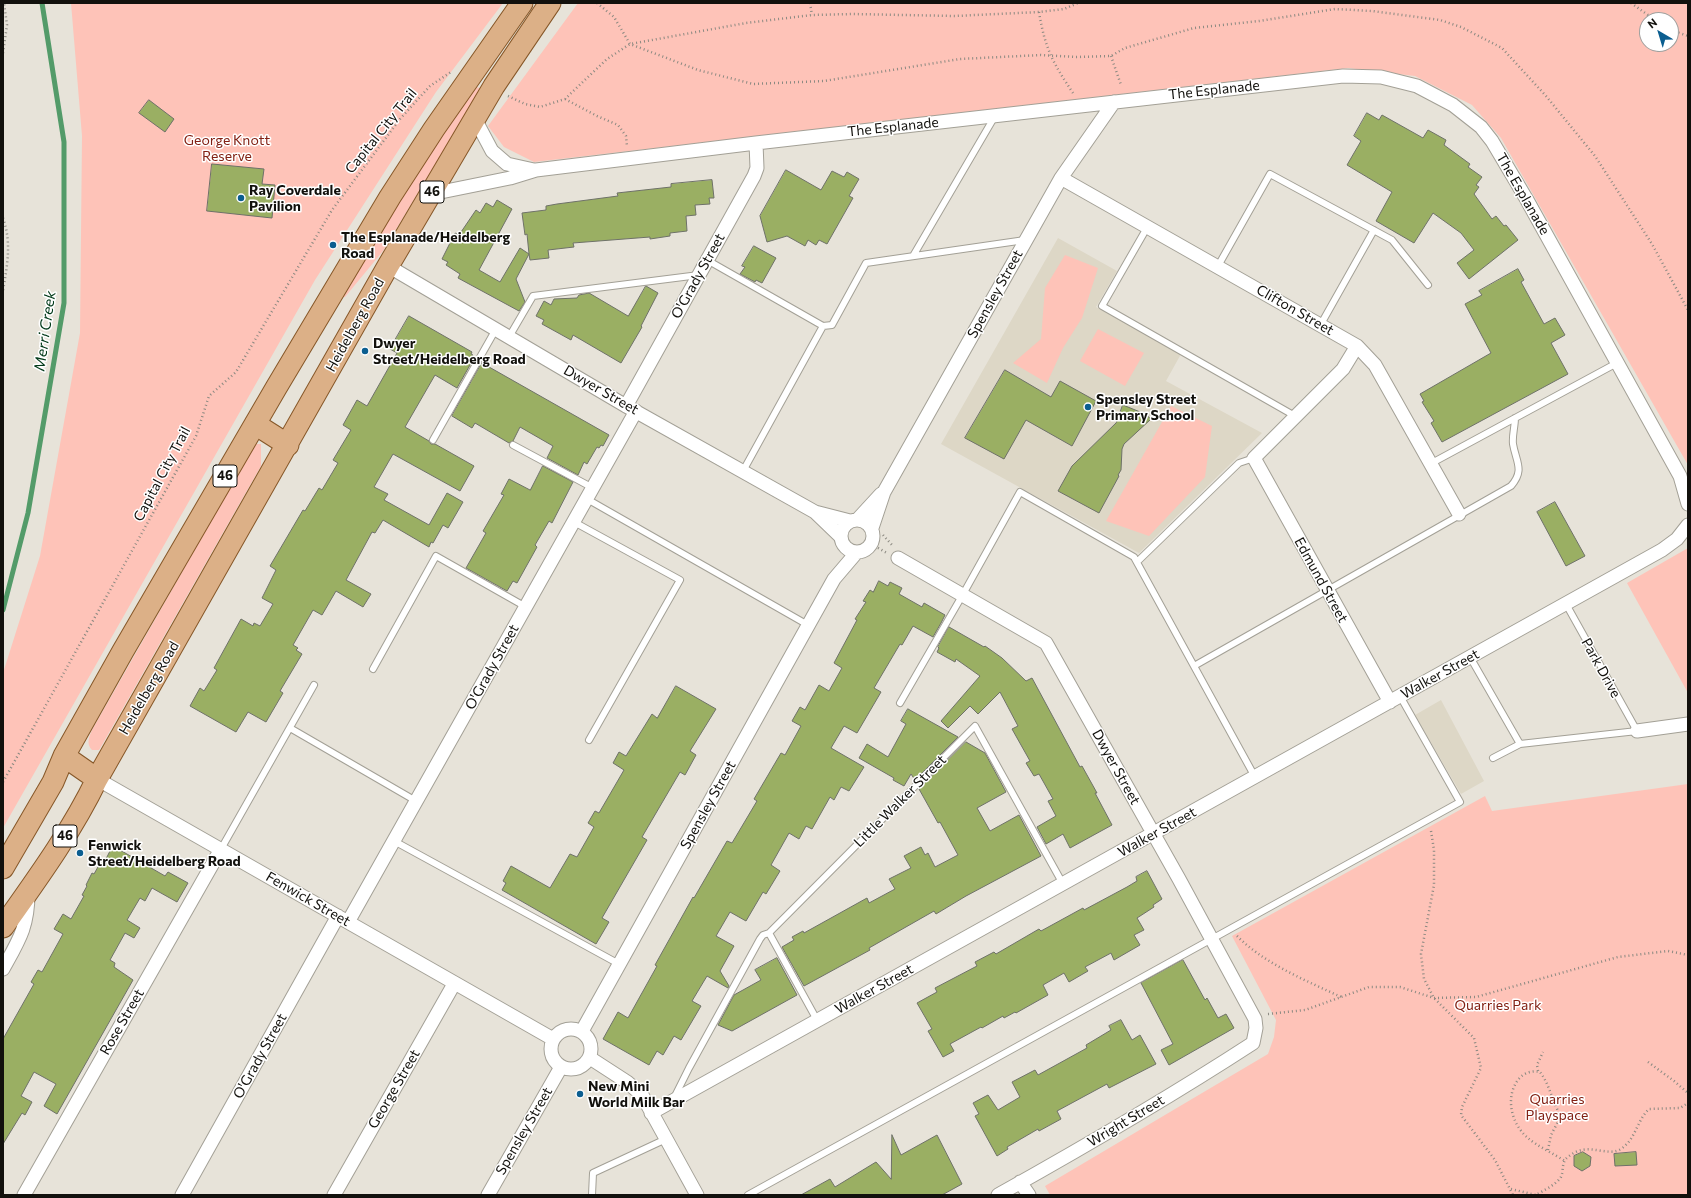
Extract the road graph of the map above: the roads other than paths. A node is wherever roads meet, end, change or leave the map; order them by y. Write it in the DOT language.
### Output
graph roads {
  1 [pos="522,3"];
  2 [pos="550,3"];
  3 [pos="1114,102"];
  4 [pos="995,116"];
  5 [pos="475,119"];
  6 [pos="756,143"];
  7 [pos="536,170"];
  8 [pos="1061,178"];
  9 [pos="431,194"];
  10 [pos="1148,226"];
  11 [pos="1374,230"];
  12 [pos="1026,240"];
  13 [pos="913,256"];
  14 [pos="707,260"];
  15 [pos="388,266"];
  16 [pos="1218,266"];
  17 [pos="699,275"];
  18 [pos="1428,285"];
  19 [pos="1321,324"];
  20 [pos="823,326"];
  21 [pos="496,329"];
  22 [pos="509,337"];
  23 [pos="1357,346"];
  24 [pos="1617,363"];
  25 [pos="631,408"];
  26 [pos="1296,416"];
  27 [pos="1515,418"];
  28 [pos="255,424"];
  29 [pos="433,440"];
  30 [pos="288,445"];
  31 [pos="513,445"];
  32 [pos="1254,458"];
  33 [pos="1430,464"];
  34 [pos="743,471"];
  35 [pos="1684,480"];
  36 [pos="884,492"];
  37 [pos="590,494"];
  38 [pos="1688,504"];
  39 [pos="816,512"];
  40 [pos="1459,514"];
  41 [pos="854,520"];
  42 [pos="574,522"];
  43 [pos="1688,525"];
  44 [pos="872,528"];
  45 [pos="842,541"];
  46 [pos="1688,541"];
  47 [pos="1662,550"];
  48 [pos="857,552"];
  49 [pos="898,558"];
  50 [pos="1137,562"];
  51 [pos="834,579"];
  52 [pos="1327,592"];
  53 [pos="962,596"];
  54 [pos="1566,604"];
  55 [pos="526,607"];
  56 [pos="808,624"];
  57 [pos="1470,658"];
  58 [pos="1194,666"];
  59 [pos="373,668"];
  60 [pos="314,685"];
  61 [pos="1395,699"];
  62 [pos="900,703"];
  63 [pos="1688,724"];
  64 [pos="290,728"];
  65 [pos="1637,731"];
  66 [pos="589,740"];
  67 [pos="1520,744"];
  68 [pos="64,756"];
  69 [pos="1493,758"];
  70 [pos="1255,777"];
  71 [pos="97,778"];
  72 [pos="417,802"];
  73 [pos="1153,834"];
  74 [pos="394,841"];
  75 [pos="220,849"];
  76 [pos="3,868"];
  77 [pos="1063,884"];
  78 [pos="28,891"];
  79 [pos="343,919"];
  80 [pos="3,926"];
  81 [pos="769,933"];
  82 [pos="1211,938"];
  83 [pos="619,964"];
  84 [pos="3,969"];
  85 [pos="454,984"];
  86 [pos="818,1020"];
  87 [pos="582,1031"];
  88 [pos="553,1039"];
  89 [pos="1253,1043"];
  90 [pos="590,1058"];
  91 [pos="561,1066"];
  92 [pos="672,1102"];
  93 [pos="651,1113"];
  94 [pos="666,1139"];
  95 [pos="1020,1182"];
  96 [pos="24,1195"];
  97 [pos="182,1195"];
  98 [pos="334,1195"];
  99 [pos="488,1195"];
  100 [pos="592,1195"];
  101 [pos="697,1195"];
  102 [pos="748,1195"];
  103 [pos="998,1195"];
  104 [pos="1029,1195"];
  1 -- 28 [label="main road, 46"];
  2 -- 5 [label="main road, Heidelberg Road / 46"];
  3 -- 4 [label="street, The Esplanade"];
  3 -- 8 [label="street, Spensley Street"];
  3 -- 24 [label="street, The Esplanade"];
  4 -- 6 [label="street, The Esplanade"];
  4 -- 13 [label="lane"];
  5 -- 7 [label="street, The Esplanade"];
  5 -- 9 [label="main road, Heidelberg Road / 46"];
  6 -- 7 [label="street, The Esplanade"];
  6 -- 14 [label="street, O'Grady Street"];
  7 -- 9 [label="street, The Esplanade"];
  8 -- 10 [label="street, Clifton Street"];
  8 -- 12 [label="street, Spensley Street"];
  9 -- 15 [label="main road, Heidelberg Road / 46"];
  10 -- 16 [label="street, Clifton Street"];
  10 -- 26 [label="lane"];
  11 -- 16 [label="lane"];
  11 -- 18 [label="lane"];
  11 -- 19 [label="lane"];
  12 -- 13 [label="lane"];
  12 -- 36 [label="street, Spensley Street"];
  13 -- 20 [label="lane"];
  14 -- 17 [label="street, O'Grady Street"];
  14 -- 20 [label="lane"];
  15 -- 21 [label="street, Dwyer Street"];
  15 -- 30 [label="main road, Heidelberg Road / 46"];
  16 -- 19 [label="street, Clifton Street"];
  17 -- 22 [label="lane"];
  17 -- 25 [label="street, O'Grady Street"];
  19 -- 23 [label="street, Clifton Street"];
  20 -- 34 [label="lane"];
  21 -- 22 [label="street, Dwyer Street"];
  21 -- 29 [label="lane"];
  22 -- 25 [label="street, Dwyer Street"];
  23 -- 26 [label="street"];
  23 -- 33 [label="street, Clifton Street"];
  24 -- 27 [label="lane"];
  24 -- 35 [label="street, The Esplanade"];
  25 -- 34 [label="street, Dwyer Street"];
  25 -- 37 [label="street, O'Grady Street"];
  26 -- 32 [label="street"];
  27 -- 33 [label="lane"];
  27 -- 40 [label="lane"];
  28 -- 30 [label="main road"];
  28 -- 68 [label="main road, 46"];
  30 -- 71 [label="main road, Heidelberg Road / 46"];
  31 -- 37 [label="lane"];
  32 -- 50 [label="lane"];
  32 -- 52 [label="street, Edmund Street"];
  33 -- 40 [label="street, Clifton Street"];
  34 -- 39 [label="street, Dwyer Street"];
  35 -- 38 [label="street, The Esplanade"];
  36 -- 41 [label="street, Spensley Street"];
  36 -- 44 [label="street, Spensley Street"];
  37 -- 42 [label="street, O'Grady Street"];
  37 -- 56 [label="lane"];
  39 -- 41 [label="street, Dwyer Street"];
  39 -- 45 [label="street, Dwyer Street"];
  40 -- 52 [label="lane"];
  41 -- 44 [label="street"];
  41 -- 45 [label="street"];
  42 -- 55 [label="street, O'Grady Street"];
  42 -- 66 [label="lane"];
  43 -- 47 [label="street, Walker Street"];
  44 -- 48 [label="street"];
  45 -- 48 [label="street"];
  45 -- 51 [label="street, Spensley Street"];
  46 -- 47 [label="street, Walker Street"];
  47 -- 54 [label="street, Walker Street"];
  48 -- 51 [label="street, Spensley Street"];
  49 -- 53 [label="street, Dwyer Street"];
  50 -- 53 [label="lane"];
  50 -- 58 [label="lane"];
  51 -- 56 [label="street, Spensley Street"];
  52 -- 58 [label="lane"];
  52 -- 61 [label="street, Edmund Street"];
  53 -- 62 [label="lane"];
  53 -- 73 [label="street, Dwyer Street"];
  54 -- 57 [label="street, Walker Street"];
  54 -- 65 [label="lane, Park Drive"];
  55 -- 59 [label="lane"];
  55 -- 72 [label="street, O'Grady Street"];
  56 -- 83 [label="street, Spensley Street"];
  57 -- 61 [label="street, Walker Street"];
  57 -- 67 [label="lane"];
  58 -- 70 [label="lane"];
  60 -- 64 [label="lane"];
  61 -- 70 [label="street, Walker Street"];
  61 -- 82 [label="lane"];
  63 -- 65 [label="street"];
  64 -- 72 [label="lane"];
  64 -- 75 [label="lane"];
  65 -- 67 [label="lane"];
  67 -- 69 [label="lane"];
  68 -- 71 [label="main road, Fenwick Street"];
  68 -- 76 [label="main road, 46"];
  70 -- 73 [label="street, Walker Street"];
  71 -- 75 [label="street, Fenwick Street"];
  71 -- 78 [label="main road, Heidelberg Road / 46"];
  72 -- 74 [label="street, O'Grady Street"];
  73 -- 77 [label="street, Walker Street"];
  73 -- 82 [label="street, Dwyer Street"];
  74 -- 79 [label="street, O'Grady Street"];
  74 -- 83 [label="lane"];
  75 -- 79 [label="street, Fenwick Street"];
  75 -- 96 [label="street, Rose Street"];
  77 -- 81 [label="lane, Little Walker Street"];
  77 -- 86 [label="street, Walker Street"];
  78 -- 80 [label="main road, Heidelberg Road / 46"];
  78 -- 84 [label="street"];
  79 -- 85 [label="street, Fenwick Street"];
  79 -- 97 [label="street, O'Grady Street"];
  81 -- 86 [label="lane"];
  81 -- 92 [label="lane"];
  82 -- 89 [label="street, Dwyer Street"];
  82 -- 102 [label="lane"];
  83 -- 87 [label="street, Spensley Street"];
  85 -- 88 [label="street, Fenwick Street"];
  85 -- 98 [label="street, George Street"];
  86 -- 92 [label="street, Walker Street"];
  87 -- 88 [label="street"];
  87 -- 90 [label="street"];
  88 -- 91 [label="street"];
  89 -- 95 [label="street, Wright Street"];
  90 -- 91 [label="street"];
  90 -- 93 [label="street"];
  91 -- 99 [label="street, Spensley Street"];
  92 -- 93 [label="street, Walker Street"];
  93 -- 94 [label="street"];
  94 -- 100 [label="lane"];
  94 -- 101 [label="street"];
  95 -- 103 [label="street, Wright Street"];
  95 -- 104 [label="street"];
}
